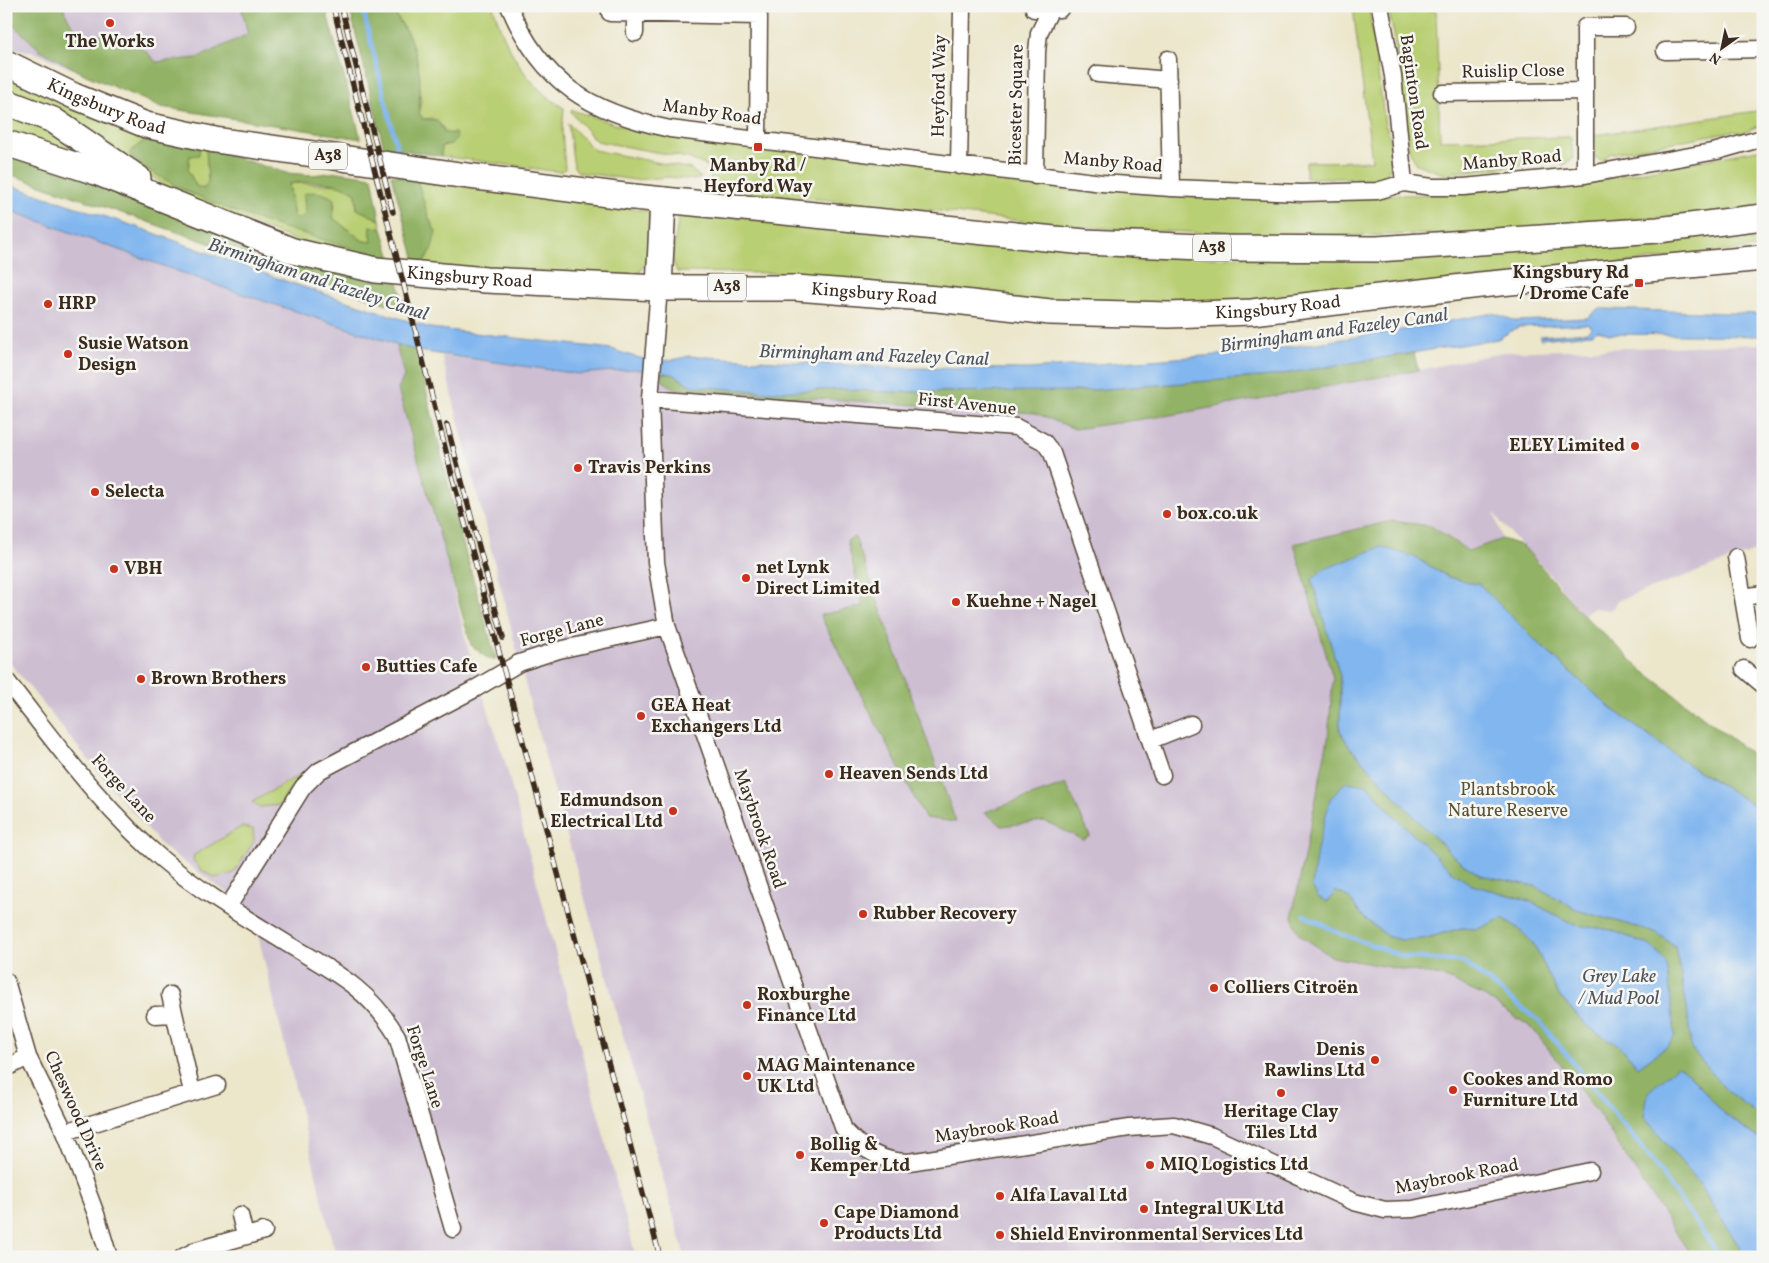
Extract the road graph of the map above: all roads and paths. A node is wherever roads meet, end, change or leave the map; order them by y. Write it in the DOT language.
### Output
graph roads {
  1 [pos="509,6"];
  2 [pos="1380,6"];
  3 [pos="962,8"];
  4 [pos="1034,9"];
  5 [pos="635,12"];
  6 [pos="610,13"];
  7 [pos="1626,27"];
  8 [pos="635,33"];
  9 [pos="1763,49"];
  10 [pos="1665,51"];
  11 [pos="1168,59"];
  12 [pos="6,63"];
  13 [pos="1098,74"];
  14 [pos="1169,80"];
  15 [pos="1585,91"];
  16 [pos="1442,93"];
  17 [pos="6,102"];
  18 [pos="1763,138"];
  19 [pos="758,140"];
  20 [pos="6,143"];
  21 [pos="959,166"];
  22 [pos="1585,174"];
  23 [pos="1035,176"];
  24 [pos="1404,183"];
  25 [pos="1171,188"];
  26 [pos="663,200"];
  27 [pos="180,206"];
  28 [pos="1763,217"];
  29 [pos="1763,258"];
  30 [pos="659,288"];
  31 [pos="651,393"];
  32 [pos="1736,557"];
  33 [pos="1763,594"];
  34 [pos="1743,597"];
  35 [pos="667,626"];
  36 [pos="1750,639"];
  37 [pos="1744,669"];
  38 [pos="6,680"];
  39 [pos="1763,685"];
  40 [pos="1191,724"];
  41 [pos="1151,740"];
  42 [pos="1162,776"];
  43 [pos="228,906"];
  44 [pos="6,981"];
  45 [pos="170,995"];
  46 [pos="174,1014"];
  47 [pos="155,1015"];
  48 [pos="28,1057"];
  49 [pos="6,1068"];
  50 [pos="217,1085"];
  51 [pos="192,1092"];
  52 [pos="65,1132"];
  53 [pos="1590,1171"];
  54 [pos="240,1215"];
  55 [pos="453,1229"];
  56 [pos="264,1231"];
  57 [pos="245,1236"];
  58 [pos="108,1257"];
  59 [pos="183,1257"];
  1 -- 19 [label="street, Manby Road"];
  2 -- 24 [label="street, Baginton Road"];
  3 -- 21 [label="street, Heyford Way"];
  4 -- 23 [label="street, Bicester Square"];
  5 -- 6 [label="street"];
  5 -- 8 [label="street"];
  5 -- 19 [label="street"];
  7 -- 15 [label="street, Ruislip Close"];
  9 -- 10 [label="street"];
  11 -- 14 [label="street"];
  12 -- 26 [label="highway, Kingsbury Road / A38"];
  13 -- 14 [label="street"];
  14 -- 25 [label="street"];
  15 -- 16 [label="street, Ruislip Close"];
  15 -- 22 [label="street, Ruislip Close"];
  17 -- 27 [label="highway, A38"];
  18 -- 22 [label="street, Manby Road"];
  19 -- 21 [label="street, Manby Road"];
  20 -- 27 [label="highway, Kingsbury Road / A38"];
  21 -- 23 [label="street, Manby Road"];
  22 -- 24 [label="street, Manby Road"];
  23 -- 25 [label="street, Manby Road"];
  24 -- 25 [label="street, Manby Road"];
  26 -- 28 [label="highway, Kingsbury Road / A38"];
  26 -- 30 [label="highway"];
  27 -- 30 [label="highway, Kingsbury Road / A38"];
  29 -- 30 [label="highway, Kingsbury Road / A38"];
  30 -- 31 [label="street"];
  31 -- 35 [label="street"];
  31 -- 41 [label="street, First Avenue"];
  32 -- 34 [label="street"];
  33 -- 34 [label="street"];
  34 -- 36 [label="street"];
  35 -- 43 [label="street, Forge Lane"];
  35 -- 53 [label="street, Maybrook Road"];
  37 -- 39 [label="street"];
  38 -- 43 [label="street, Forge Lane"];
  40 -- 41 [label="street"];
  41 -- 42 [label="street, First Avenue"];
  43 -- 55 [label="street, Forge Lane"];
  44 -- 48 [label="street, Cheswood Drive"];
  45 -- 46 [label="street"];
  46 -- 47 [label="street"];
  46 -- 51 [label="street"];
  48 -- 49 [label="street"];
  48 -- 52 [label="street, Cheswood Drive"];
  50 -- 51 [label="street"];
  51 -- 52 [label="street"];
  52 -- 58 [label="street, Cheswood Drive"];
  54 -- 57 [label="street"];
  56 -- 57 [label="street"];
  57 -- 59 [label="street"];
}
